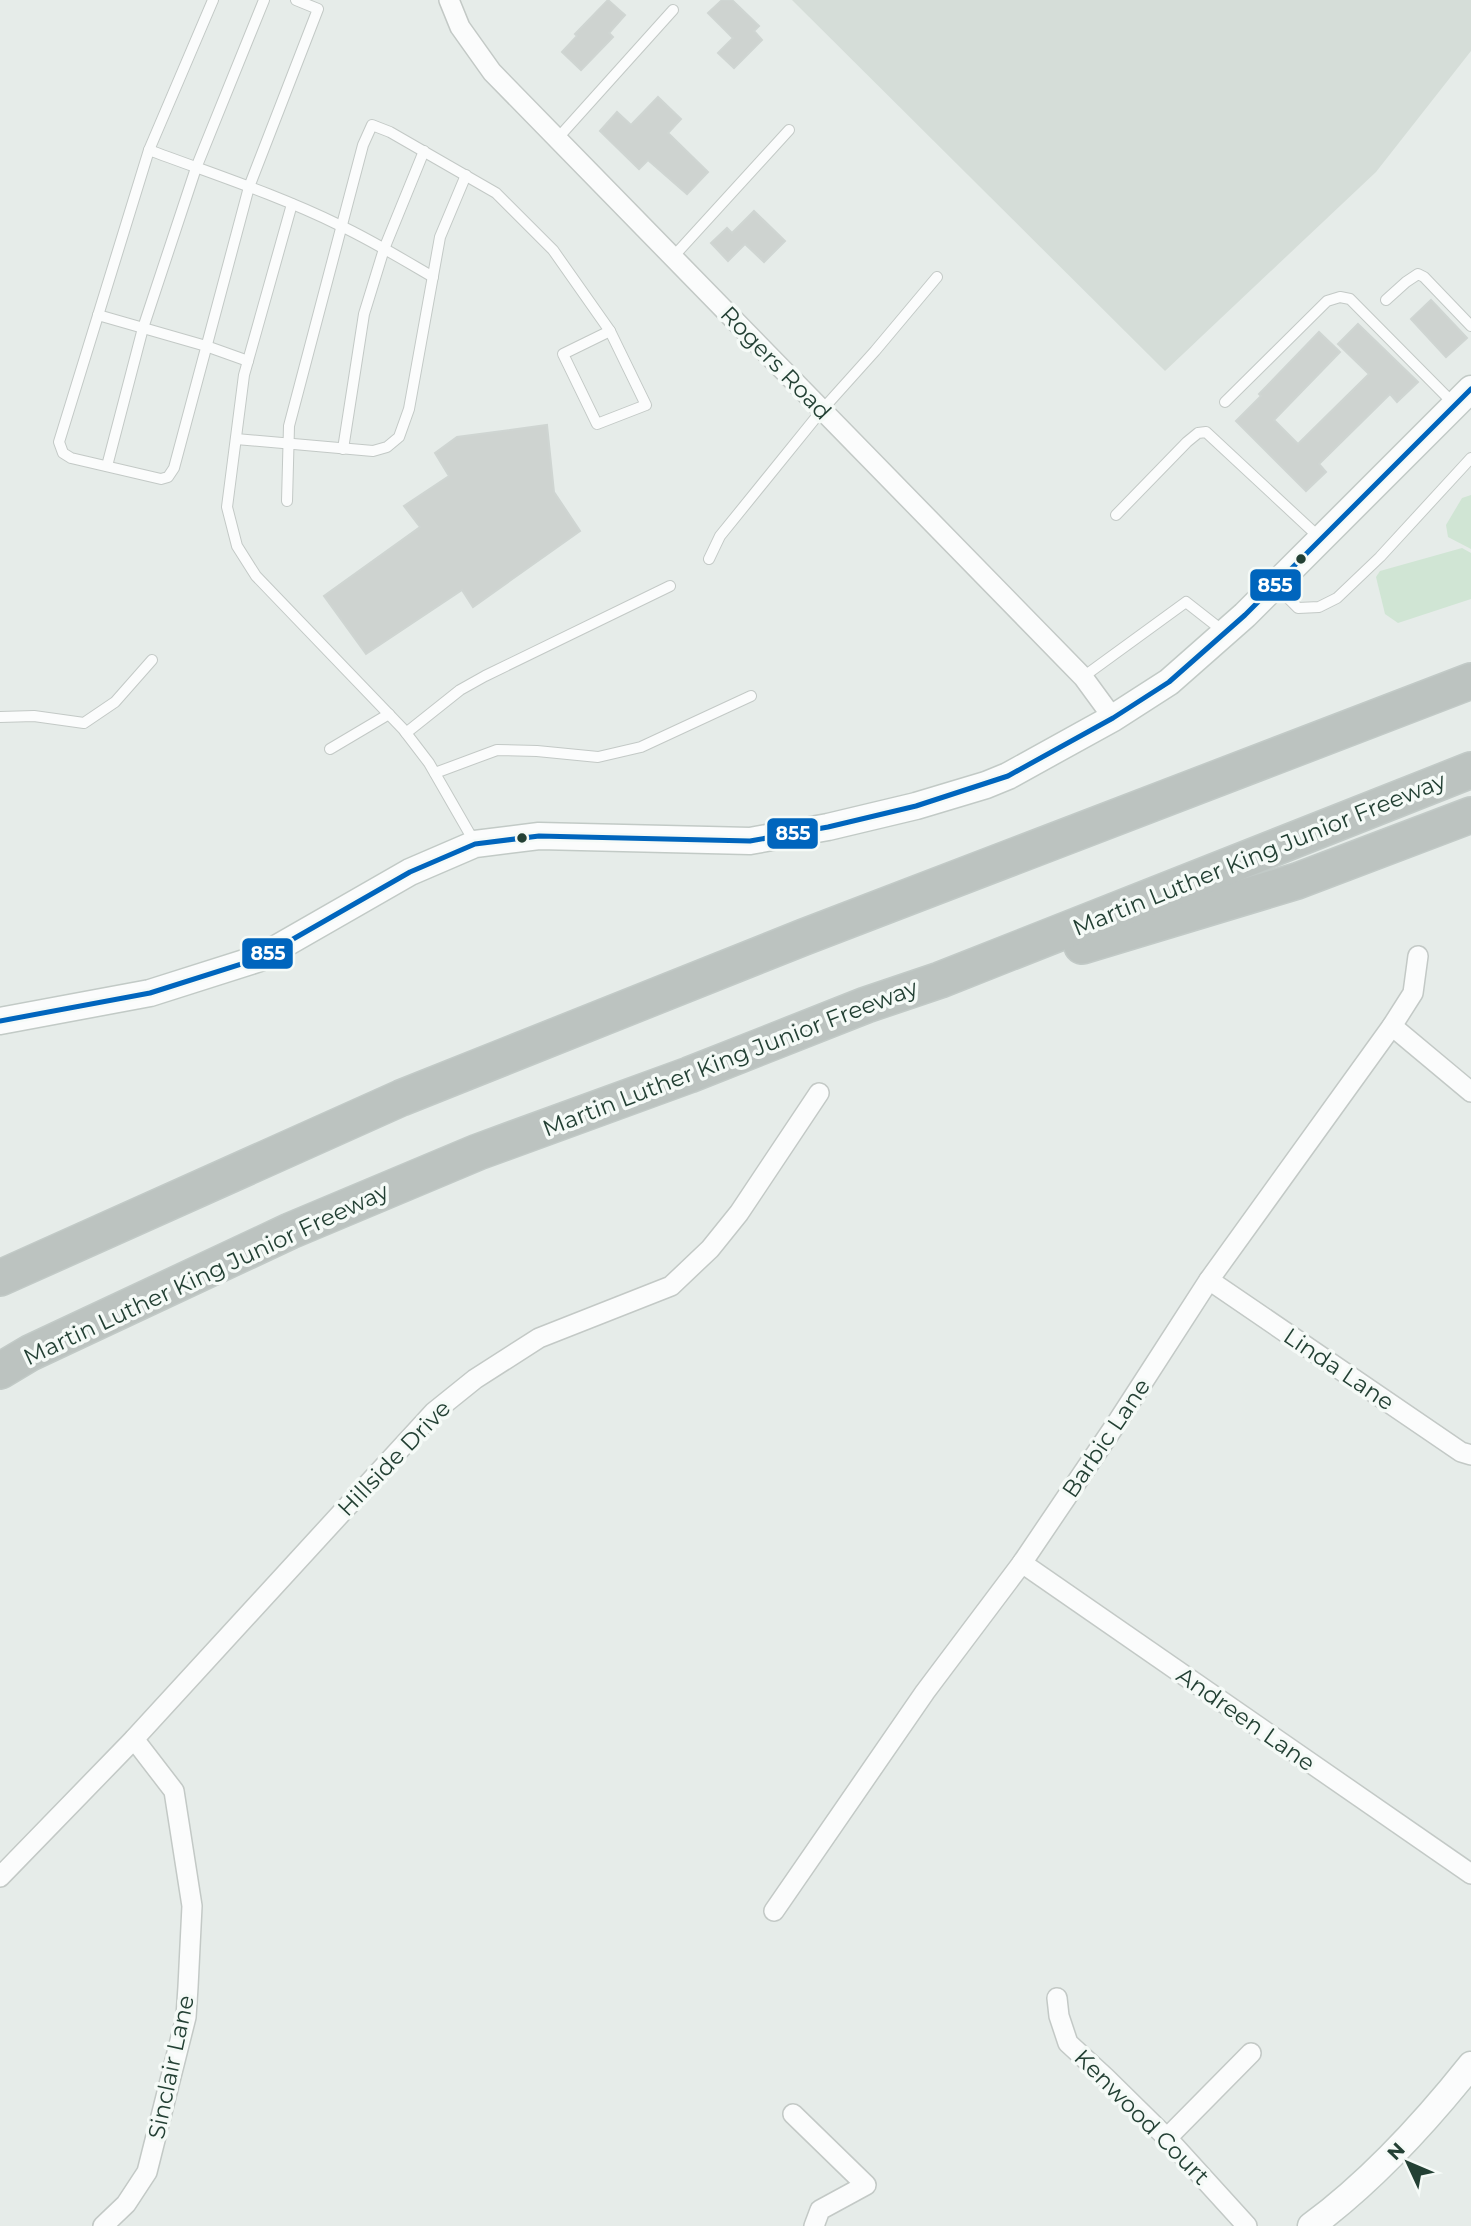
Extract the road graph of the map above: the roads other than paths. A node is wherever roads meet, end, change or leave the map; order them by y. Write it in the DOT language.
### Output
graph roads {
  1 [pos="213,0"];
  2 [pos="264,0"];
  3 [pos="296,0"];
  4 [pos="449,0"];
  5 [pos="673,10"];
  6 [pos="789,130"];
  7 [pos="558,139"];
  8 [pos="149,150"];
  9 [pos="424,151"];
  10 [pos="196,168"];
  11 [pos="466,175"];
  12 [pos="249,187"];
  13 [pos="292,204"];
  14 [pos="342,226"];
  15 [pos="384,249"];
  16 [pos="673,257"];
  17 [pos="433,277"];
  18 [pos="937,277"];
  19 [pos="1387,300"];
  20 [pos="98,315"];
  21 [pos="1471,326"];
  22 [pos="143,328"];
  23 [pos="610,331"];
  24 [pos="206,346"];
  25 [pos="248,361"];
  26 [pos="1463,397"];
  27 [pos="1225,402"];
  28 [pos="822,410"];
  29 [pos="236,439"];
  30 [pos="289,444"];
  31 [pos="343,449"];
  32 [pos="1471,458"];
  33 [pos="107,466"];
  34 [pos="286,501"];
  35 [pos="1116,515"];
  36 [pos="1322,539"];
  37 [pos="709,559"];
  38 [pos="1276,585"];
  39 [pos="670,586"];
  40 [pos="1226,634"];
  41 [pos="1471,656"];
  42 [pos="152,660"];
  43 [pos="1083,677"];
  44 [pos="1471,681"];
  45 [pos="751,696"];
  46 [pos="389,715"];
  47 [pos="0,717"];
  48 [pos="1113,718"];
  49 [pos="406,733"];
  50 [pos="330,749"];
  51 [pos="1291,751"];
  52 [pos="1471,770"];
  53 [pos="435,773"];
  54 [pos="1471,815"];
  55 [pos="475,844"];
  56 [pos="1418,956"];
  57 [pos="866,1005"];
  58 [pos="0,1021"];
  59 [pos="1392,1026"];
  60 [pos="1471,1092"];
  61 [pos="819,1093"];
  62 [pos="0,1278"];
  63 [pos="1209,1280"];
  64 [pos="0,1371"];
  65 [pos="1471,1455"];
  66 [pos="1022,1563"];
  67 [pos="134,1739"];
  68 [pos="1471,1874"];
  69 [pos="0,1877"];
  70 [pos="774,1912"];
  71 [pos="1057,1998"];
  72 [pos="1251,2053"];
  73 [pos="1471,2065"];
  74 [pos="793,2114"];
  75 [pos="1167,2138"];
  76 [pos="103,2226"];
  77 [pos="814,2226"];
  78 [pos="1247,2226"];
  79 [pos="1311,2226"];
  1 -- 8 [label="lane"];
  2 -- 10 [label="lane"];
  3 -- 12 [label="lane"];
  4 -- 7 [label="street, Rogers Road"];
  5 -- 7 [label="lane"];
  6 -- 16 [label="lane"];
  7 -- 16 [label="street, Rogers Road"];
  8 -- 10 [label="lane"];
  8 -- 20 [label="lane"];
  9 -- 11 [label="lane"];
  9 -- 14 [label="lane"];
  9 -- 15 [label="lane"];
  10 -- 12 [label="lane"];
  10 -- 22 [label="lane"];
  11 -- 17 [label="lane"];
  11 -- 23 [label="lane"];
  12 -- 13 [label="lane"];
  12 -- 24 [label="lane"];
  13 -- 14 [label="lane"];
  13 -- 25 [label="lane"];
  14 -- 15 [label="lane"];
  14 -- 30 [label="lane"];
  15 -- 17 [label="lane"];
  15 -- 31 [label="lane"];
  16 -- 28 [label="street, Rogers Road"];
  17 -- 31 [label="lane"];
  18 -- 28 [label="lane"];
  19 -- 21 [label="lane"];
  20 -- 22 [label="lane"];
  20 -- 33 [label="lane"];
  22 -- 24 [label="lane"];
  22 -- 33 [label="lane"];
  23 -- 23 [label="lane"];
  24 -- 25 [label="lane"];
  24 -- 33 [label="lane"];
  25 -- 29 [label="lane"];
  26 -- 27 [label="lane"];
  26 -- 36 [label="main road"];
  28 -- 37 [label="lane"];
  28 -- 43 [label="street, Rogers Road"];
  29 -- 30 [label="lane"];
  29 -- 46 [label="lane"];
  30 -- 31 [label="lane"];
  30 -- 34 [label="lane"];
  32 -- 38 [label="lane"];
  35 -- 36 [label="lane"];
  36 -- 38 [label="main road"];
  38 -- 40 [label="main road"];
  39 -- 49 [label="lane"];
  40 -- 43 [label="lane"];
  40 -- 48 [label="main road"];
  41 -- 51 [label="highway"];
  42 -- 47 [label="lane"];
  43 -- 48 [label="street, Rogers Road"];
  44 -- 51 [label="highway"];
  45 -- 53 [label="lane"];
  46 -- 49 [label="lane"];
  46 -- 50 [label="lane"];
  48 -- 55 [label="main road"];
  49 -- 53 [label="lane"];
  51 -- 62 [label="highway"];
  52 -- 57 [label="highway, Martin Luther King Junior Freeway"];
  53 -- 55 [label="lane"];
  54 -- 57 [label="highway"];
  55 -- 58 [label="main road"];
  56 -- 59 [label="street, Barbic Lane"];
  57 -- 64 [label="highway, Martin Luther King Junior Freeway"];
  59 -- 60 [label="street"];
  59 -- 63 [label="street, Barbic Lane"];
  61 -- 67 [label="street, Hillside Drive"];
  63 -- 65 [label="street, Linda Lane"];
  63 -- 66 [label="street, Barbic Lane"];
  66 -- 68 [label="street, Andreen Lane"];
  66 -- 70 [label="street, Barbic Lane"];
  67 -- 69 [label="street, Hillside Drive"];
  67 -- 76 [label="street, Sinclair Lane"];
  71 -- 75 [label="street, Kenwood Court"];
  72 -- 75 [label="street"];
  73 -- 79 [label="main road"];
  74 -- 77 [label="street"];
  75 -- 78 [label="street, Kenwood Court"];
}
